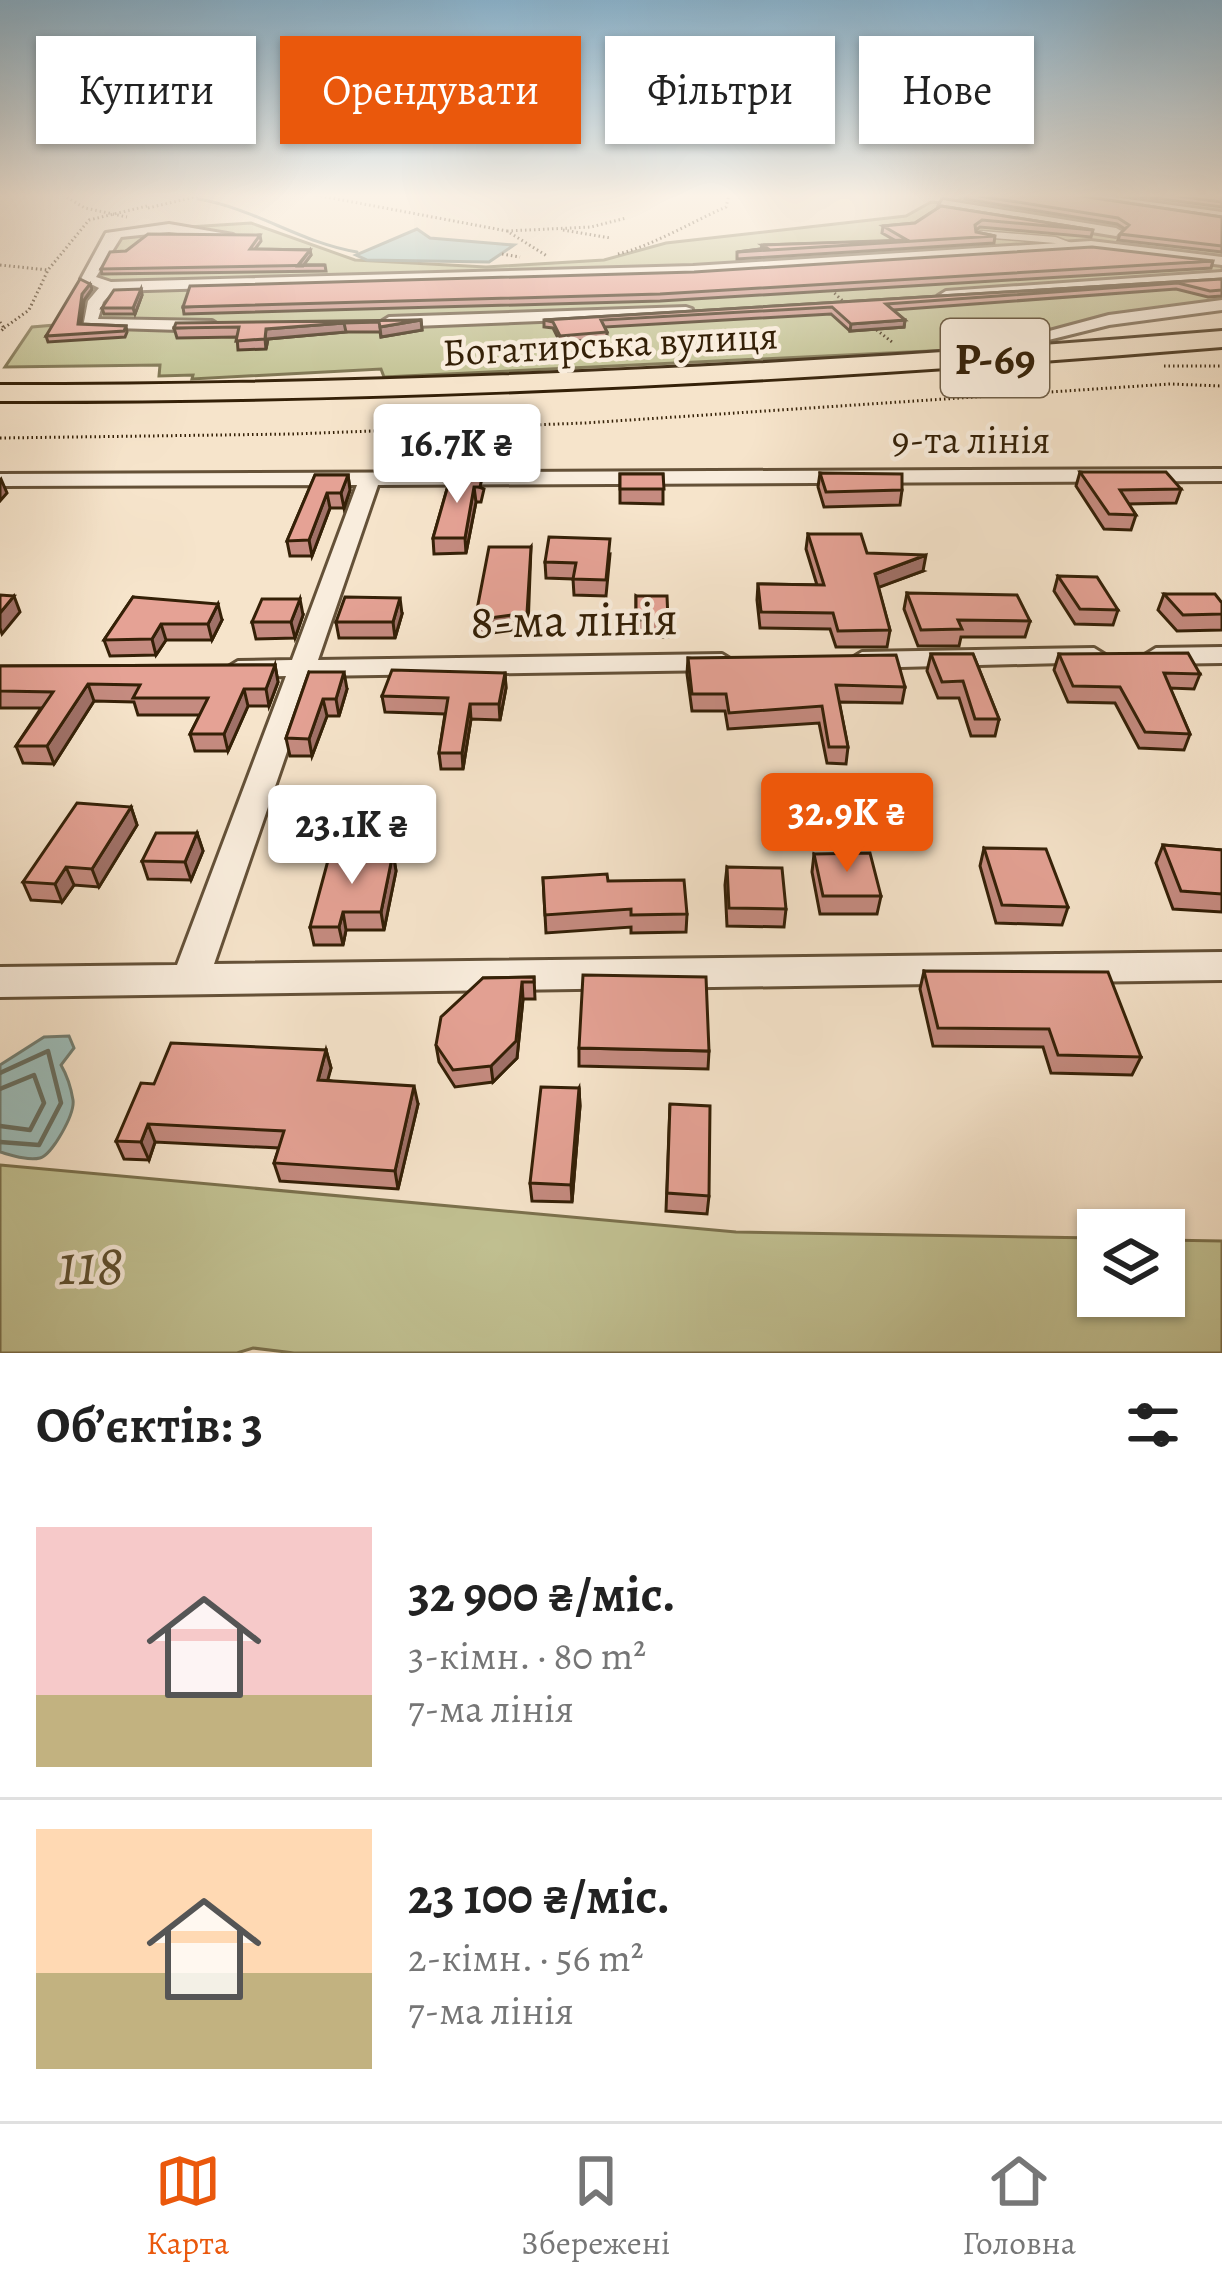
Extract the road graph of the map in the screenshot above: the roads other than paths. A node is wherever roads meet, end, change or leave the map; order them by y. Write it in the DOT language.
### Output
graph roads {
  1 [pos="99,258"];
  2 [pos="879,258"];
  3 [pos="1222,276"];
  4 [pos="109,287"];
  5 [pos="916,298"];
  6 [pos="1222,305"];
  7 [pos="697,311"];
  8 [pos="376,322"];
  9 [pos="241,326"];
  10 [pos="1222,339"];
  11 [pos="1222,353"];
  12 [pos="929,364"];
  13 [pos="0,393"];
  14 [pos="0,406"];
  15 [pos="1222,475"];
  16 [pos="371,476"];
  17 [pos="0,480"];
  18 [pos="1222,655"];
  19 [pos="844,660"];
  20 [pos="749,662"];
  21 [pos="299,668"];
  22 [pos="207,669"];
  23 [pos="1222,966"];
  24 [pos="190,980"];
  25 [pos="0,982"];
  1 -- 4 [label="street"];
  2 -- 4 [label="street"];
  3 -- 5 [label="street"];
  4 -- 9 [label="street"];
  6 -- 12 [label="street"];
  7 -- 8 [label="street"];
  10 -- 12 [label="main road, Богатирська вулиця / Р-69"];
  11 -- 14 [label="main road, Богатирська вулиця / Р-69"];
  12 -- 13 [label="main road, Богатирська вулиця / Р-69"];
  15 -- 16 [label="street, 9-та лінія"];
  16 -- 17 [label="street, 9-та лінія"];
  16 -- 21 [label="street"];
  18 -- 19 [label="street"];
  20 -- 21 [label="street, 8-ма лінія"];
  21 -- 22 [label="street, 8-ма лінія"];
  21 -- 24 [label="street"];
  23 -- 24 [label="street"];
  24 -- 25 [label="street"];
}
